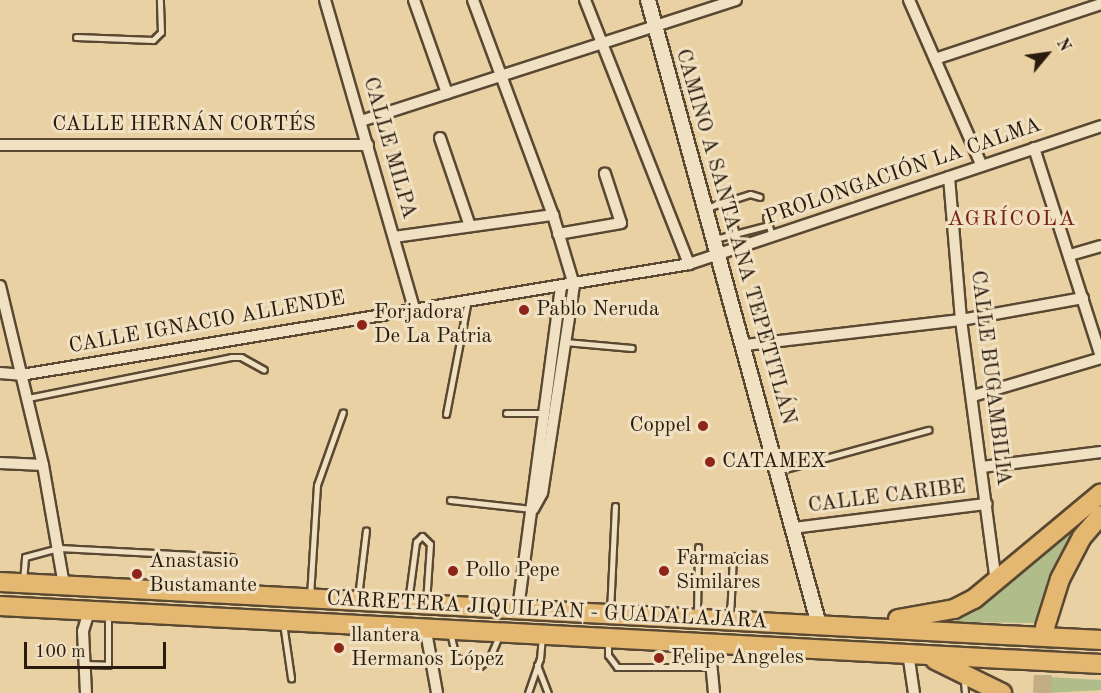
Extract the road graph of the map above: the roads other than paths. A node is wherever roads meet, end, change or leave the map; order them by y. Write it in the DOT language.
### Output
graph roads {
  1 [pos="160,0"];
  2 [pos="325,0"];
  3 [pos="414,0"];
  4 [pos="473,0"];
  5 [pos="585,0"];
  6 [pos="648,0"];
  7 [pos="736,0"];
  8 [pos="909,0"];
  9 [pos="1101,4"];
  10 [pos="655,27"];
  11 [pos="76,37"];
  12 [pos="603,44"];
  13 [pos="935,59"];
  14 [pos="501,76"];
  15 [pos="447,93"];
  16 [pos="361,121"];
  17 [pos="1101,126"];
  18 [pos="440,138"];
  19 [pos="0,145"];
  20 [pos="368,145"];
  21 [pos="1034,148"];
  22 [pos="982,166"];
  23 [pos="604,174"];
  24 [pos="948,177"];
  25 [pos="760,197"];
  26 [pos="726,201"];
  27 [pos="706,208"];
  28 [pos="553,215"];
  29 [pos="766,217"];
  30 [pos="769,225"];
  31 [pos="470,226"];
  32 [pos="736,233"];
  33 [pos="558,234"];
  34 [pos="772,236"];
  35 [pos="394,237"];
  36 [pos="714,239"];
  37 [pos="1101,246"];
  38 [pos="740,247"];
  39 [pos="718,254"];
  40 [pos="1070,255"];
  41 [pos="689,264"];
  42 [pos="574,285"];
  43 [pos="561,287"];
  44 [pos="1,292"];
  45 [pos="1083,298"];
  46 [pos="468,300"];
  47 [pos="414,308"];
  48 [pos="961,320"];
  49 [pos="565,342"];
  50 [pos="745,345"];
  51 [pos="633,348"];
  52 [pos="1101,358"];
  53 [pos="264,370"];
  54 [pos="0,374"];
  55 [pos="21,375"];
  56 [pos="973,396"];
  57 [pos="26,399"];
  58 [pos="343,412"];
  59 [pos="506,413"];
  60 [pos="543,413"];
  61 [pos="446,414"];
  62 [pos="928,430"];
  63 [pos="1101,452"];
  64 [pos="0,463"];
  65 [pos="43,465"];
  66 [pos="982,466"];
  67 [pos="778,471"];
  68 [pos="1101,494"];
  69 [pos="450,500"];
  70 [pos="987,504"];
  71 [pos="615,506"];
  72 [pos="533,509"];
  73 [pos="1101,515"];
  74 [pos="793,528"];
  75 [pos="366,530"];
  76 [pos="698,547"];
  77 [pos="59,548"];
  78 [pos="733,556"];
  79 [pos="232,557"];
  80 [pos="0,582"];
  81 [pos="23,583"];
  82 [pos="996,584"];
  83 [pos="64,585"];
  84 [pos="309,598"];
  85 [pos="358,601"];
  86 [pos="416,604"];
  87 [pos="0,606"];
  88 [pos="518,609"];
  89 [pos="89,611"];
  90 [pos="108,612"];
  91 [pos="610,614"];
  92 [pos="697,618"];
  93 [pos="283,619"];
  94 [pos="730,620"];
  95 [pos="853,624"];
  96 [pos="819,625"];
  97 [pos="426,626"];
  98 [pos="450,627"];
  99 [pos="1045,627"];
  100 [pos="500,630"];
  101 [pos="542,632"];
  102 [pos="608,636"];
  103 [pos="1095,640"];
  104 [pos="709,641"];
  105 [pos="912,653"];
  106 [pos="85,664"];
  107 [pos="1096,664"];
  108 [pos="537,665"];
  109 [pos="711,667"];
  110 [pos="291,678"];
  111 [pos="964,687"];
  112 [pos="86,693"];
  113 [pos="437,693"];
  114 [pos="528,693"];
  115 [pos="548,693"];
  116 [pos="714,693"];
  117 [pos="914,693"];
  118 [pos="981,693"];
  119 [pos="1002,693"];
  1 -- 11 [label="lane"];
  2 -- 16 [label="street, CALLE MILPA"];
  3 -- 15 [label="street"];
  4 -- 14 [label="street"];
  5 -- 12 [label="street"];
  6 -- 10 [label="street, CAMINO A SANTA ANA TEPETITLÁN"];
  7 -- 10 [label="street"];
  8 -- 13 [label="street"];
  9 -- 13 [label="street"];
  10 -- 12 [label="street"];
  10 -- 27 [label="street, CAMINO A SANTA ANA TEPETITLÁN"];
  12 -- 14 [label="street"];
  12 -- 41 [label="street"];
  13 -- 22 [label="street"];
  14 -- 15 [label="street"];
  14 -- 28 [label="street"];
  15 -- 16 [label="street"];
  16 -- 20 [label="street, CALLE MILPA"];
  17 -- 21 [label="street, PROLONGACIÓN LA CALMA"];
  18 -- 31 [label="street"];
  19 -- 20 [label="street, CALLE HERNÁN CORTÉS"];
  20 -- 35 [label="street, CALLE MILPA"];
  21 -- 22 [label="street, PROLONGACIÓN LA CALMA"];
  21 -- 40 [label="street"];
  22 -- 24 [label="street, PROLONGACIÓN LA CALMA"];
  23 -- 33 [label="street"];
  24 -- 34 [label="street, PROLONGACIÓN LA CALMA"];
  24 -- 48 [label="street, CALLE BUGAMBILIA"];
  25 -- 26 [label="lane"];
  26 -- 27 [label="lane"];
  26 -- 32 [label="lane"];
  27 -- 36 [label="street, CAMINO A SANTA ANA TEPETITLÁN"];
  28 -- 31 [label="street"];
  28 -- 33 [label="street"];
  29 -- 30 [label="lane"];
  30 -- 32 [label="lane"];
  30 -- 34 [label="lane"];
  31 -- 35 [label="street"];
  32 -- 36 [label="lane"];
  32 -- 38 [label="lane"];
  33 -- 42 [label="street"];
  34 -- 38 [label="street, PROLONGACIÓN LA CALMA"];
  35 -- 47 [label="street, CALLE MILPA"];
  36 -- 39 [label="street, CAMINO A SANTA ANA TEPETITLÁN"];
  37 -- 40 [label="street"];
  38 -- 39 [label="street, PROLONGACIÓN LA CALMA"];
  39 -- 41 [label="street, CALLE IGNACIO ALLENDE"];
  39 -- 50 [label="street, CAMINO A SANTA ANA TEPETITLÁN"];
  40 -- 45 [label="street"];
  41 -- 42 [label="street, CALLE IGNACIO ALLENDE"];
  42 -- 43 [label="street, CALLE IGNACIO ALLENDE"];
  42 -- 49 [label="street"];
  43 -- 46 [label="street, CALLE IGNACIO ALLENDE"];
  43 -- 60 [label="street"];
  44 -- 55 [label="street"];
  45 -- 48 [label="street"];
  45 -- 52 [label="street"];
  46 -- 47 [label="street, CALLE IGNACIO ALLENDE"];
  46 -- 61 [label="lane"];
  47 -- 55 [label="street, CALLE IGNACIO ALLENDE"];
  48 -- 50 [label="street"];
  48 -- 56 [label="street, CALLE BUGAMBILIA"];
  49 -- 51 [label="lane"];
  49 -- 72 [label="street"];
  50 -- 67 [label="street, CAMINO A SANTA ANA TEPETITLÁN"];
  52 -- 56 [label="street"];
  53 -- 57 [label="lane"];
  54 -- 55 [label="street, CALLE IGNACIO ALLENDE"];
  55 -- 57 [label="street"];
  56 -- 66 [label="street, CALLE BUGAMBILIA"];
  57 -- 65 [label="street"];
  58 -- 84 [label="lane"];
  59 -- 60 [label="lane"];
  60 -- 72 [label="street"];
  62 -- 67 [label="lane"];
  63 -- 66 [label="street, CALLE CARIBE"];
  64 -- 65 [label="street"];
  65 -- 77 [label="street"];
  66 -- 70 [label="street, CALLE BUGAMBILIA"];
  67 -- 74 [label="street, CAMINO A SANTA ANA TEPETITLÁN"];
  68 -- 82 [label="highway"];
  69 -- 72 [label="lane"];
  70 -- 74 [label="street, CALLE CARIBE"];
  70 -- 82 [label="street, CALLE BUGAMBILIA"];
  71 -- 91 [label="lane"];
  72 -- 88 [label="street"];
  73 -- 99 [label="highway"];
  74 -- 96 [label="street, CAMINO A SANTA ANA TEPETITLÁN"];
  75 -- 85 [label="lane"];
  76 -- 92 [label="lane"];
  77 -- 79 [label="lane"];
  77 -- 81 [label="lane"];
  77 -- 83 [label="street"];
  78 -- 94 [label="lane"];
  80 -- 81 [label="highway, CARRETERA JIQUILPAN - GUADALAJARA"];
  81 -- 83 [label="highway, CARRETERA JIQUILPAN - GUADALAJARA"];
  82 -- 95 [label="highway"];
  83 -- 84 [label="highway, CARRETERA JIQUILPAN - GUADALAJARA"];
  84 -- 85 [label="highway, CARRETERA JIQUILPAN - GUADALAJARA"];
  85 -- 86 [label="highway, CARRETERA JIQUILPAN - GUADALAJARA"];
  86 -- 86 [label="lane"];
  86 -- 88 [label="highway, CARRETERA JIQUILPAN - GUADALAJARA"];
  87 -- 89 [label="highway, CARRETERA JIQUILPAN - GUADALAJARA"];
  88 -- 91 [label="highway, CARRETERA JIQUILPAN - GUADALAJARA"];
  89 -- 90 [label="highway, CARRETERA JIQUILPAN - GUADALAJARA"];
  89 -- 106 [label="street"];
  90 -- 93 [label="highway, CARRETERA JIQUILPAN - GUADALAJARA"];
  90 -- 106 [label="lane"];
  91 -- 92 [label="highway, CARRETERA JIQUILPAN - GUADALAJARA"];
  92 -- 94 [label="highway, CARRETERA JIQUILPAN - GUADALAJARA"];
  93 -- 97 [label="highway, CARRETERA JIQUILPAN - GUADALAJARA"];
  93 -- 110 [label="lane"];
  94 -- 96 [label="highway, CARRETERA JIQUILPAN - GUADALAJARA"];
  95 -- 96 [label="highway, CARRETERA JIQUILPAN - GUADALAJARA"];
  95 -- 103 [label="highway, CARRETERA JIQUILPAN - GUADALAJARA"];
  97 -- 98 [label="highway, CARRETERA JIQUILPAN - GUADALAJARA"];
  97 -- 113 [label="street"];
  98 -- 100 [label="highway, CARRETERA JIQUILPAN - GUADALAJARA"];
  98 -- 100 [label="lane"];
  100 -- 101 [label="highway, CARRETERA JIQUILPAN - GUADALAJARA"];
  101 -- 102 [label="highway, CARRETERA JIQUILPAN - GUADALAJARA"];
  101 -- 108 [label="lane"];
  102 -- 104 [label="highway, CARRETERA JIQUILPAN - GUADALAJARA"];
  102 -- 109 [label="lane"];
  104 -- 105 [label="highway, CARRETERA JIQUILPAN - GUADALAJARA"];
  104 -- 109 [label="street"];
  105 -- 107 [label="highway, CARRETERA JIQUILPAN - GUADALAJARA"];
  105 -- 111 [label="highway"];
  105 -- 117 [label="street"];
  105 -- 119 [label="highway"];
  106 -- 112 [label="street"];
  108 -- 114 [label="lane"];
  108 -- 115 [label="lane"];
  109 -- 116 [label="street"];
  111 -- 118 [label="highway"];
}
